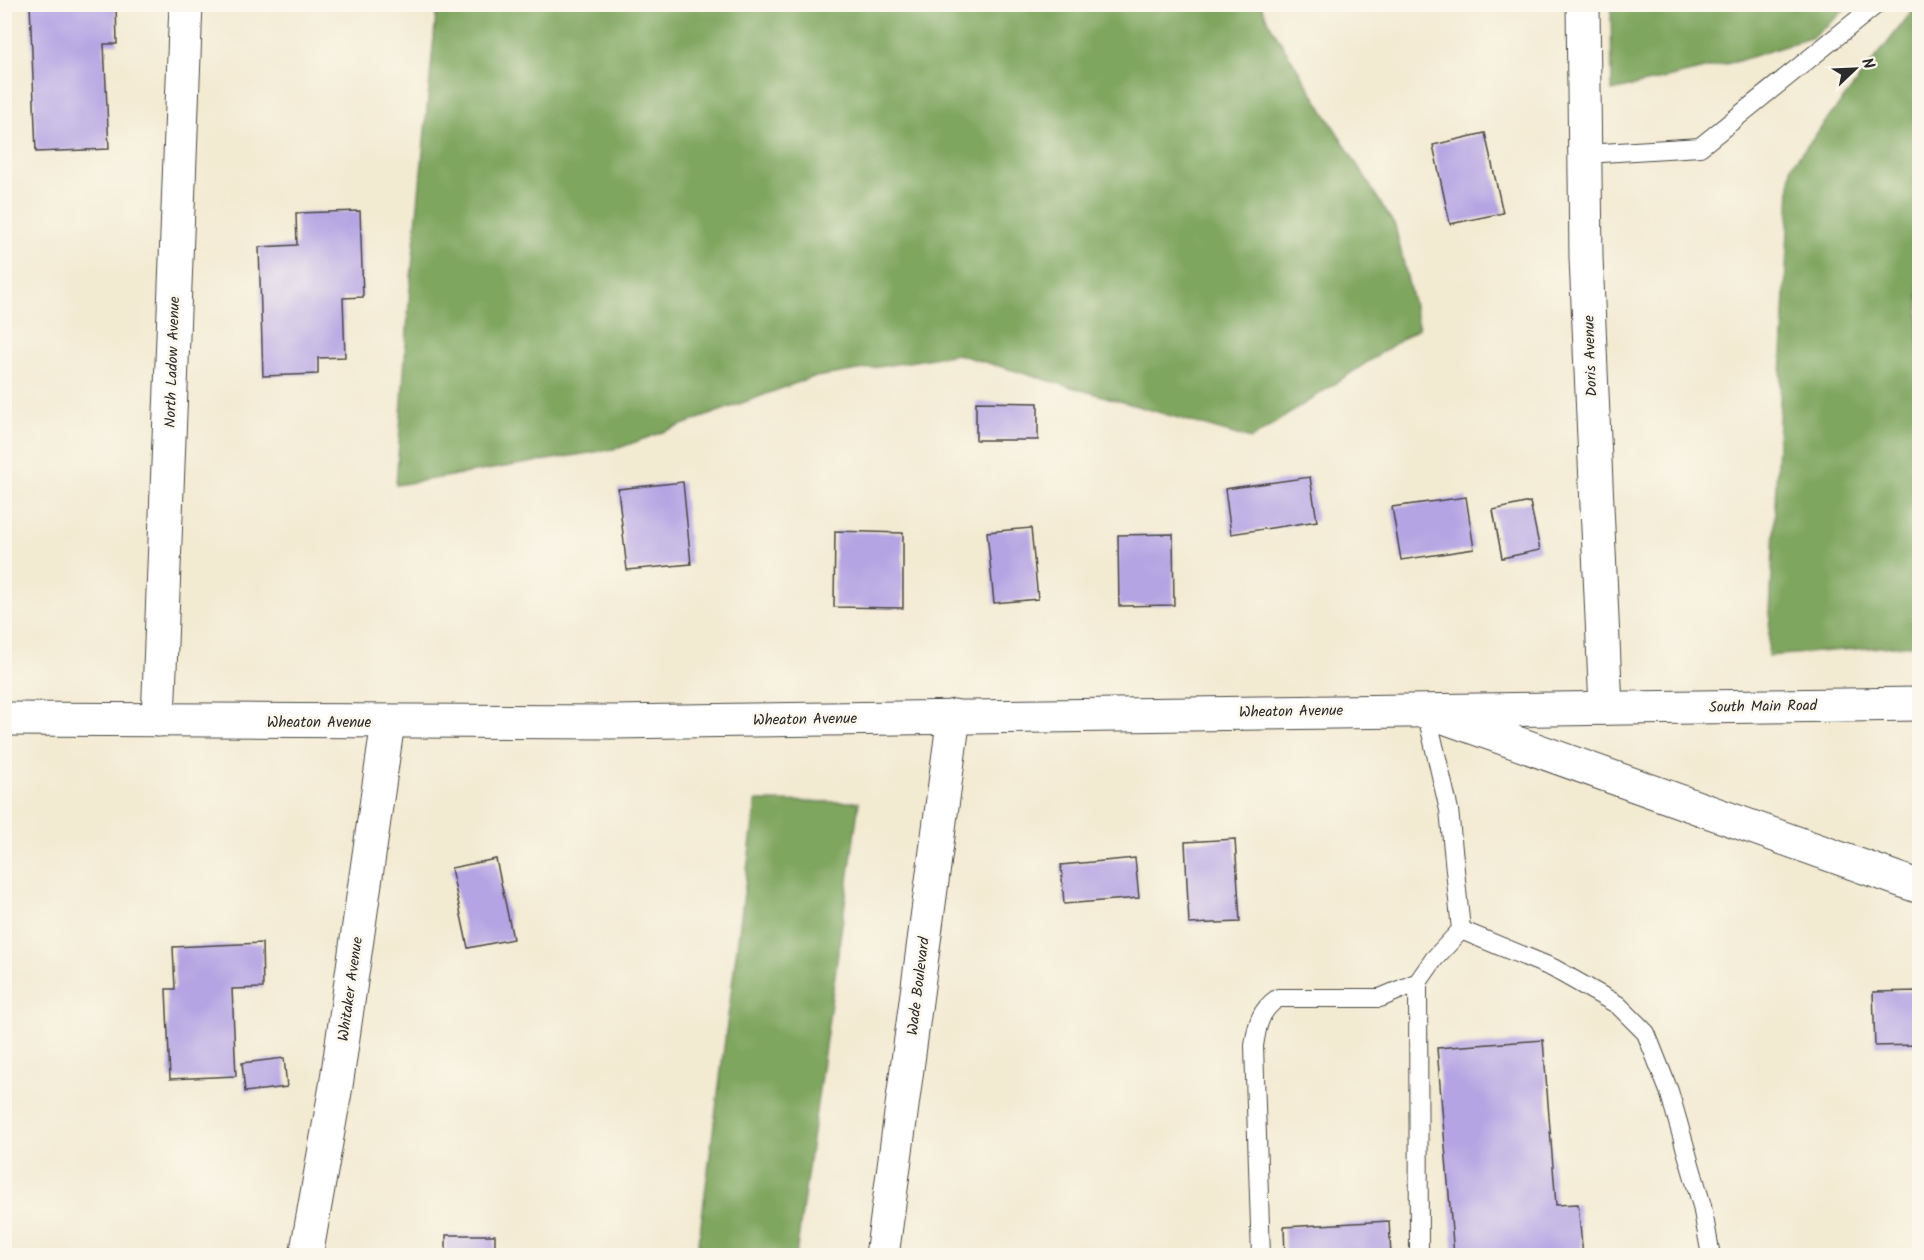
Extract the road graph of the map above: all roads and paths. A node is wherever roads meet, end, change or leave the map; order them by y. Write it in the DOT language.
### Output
graph roads {
  1 [pos="186,4"];
  2 [pos="1583,4"];
  3 [pos="1877,4"];
  4 [pos="1585,154"];
  5 [pos="1920,704"];
  6 [pos="1606,708"];
  7 [pos="1426,711"];
  8 [pos="954,716"];
  9 [pos="4,719"];
  10 [pos="158,720"];
  11 [pos="388,722"];
  12 [pos="1920,887"];
  13 [pos="1461,930"];
  14 [pos="1418,982"];
  15 [pos="306,1256"];
  16 [pos="882,1256"];
  17 [pos="1261,1256"];
  18 [pos="1419,1256"];
  19 [pos="1711,1256"];
  1 -- 10 [label="street, North Ladow Avenue"];
  2 -- 4 [label="street, Doris Avenue"];
  3 -- 4 [label="lane"];
  4 -- 6 [label="street, Doris Avenue"];
  5 -- 6 [label="street, South Main Road"];
  6 -- 7 [label="street, Wheaton Avenue"];
  7 -- 8 [label="street, Wheaton Avenue"];
  7 -- 12 [label="street"];
  7 -- 13 [label="lane"];
  8 -- 11 [label="street, Wheaton Avenue"];
  8 -- 16 [label="street, Wade Boulevard"];
  9 -- 10 [label="street, Wheaton Avenue"];
  10 -- 11 [label="street, Wheaton Avenue"];
  11 -- 15 [label="street, Whitaker Avenue"];
  13 -- 14 [label="lane"];
  13 -- 19 [label="lane"];
  14 -- 17 [label="lane"];
  14 -- 18 [label="lane"];
}
